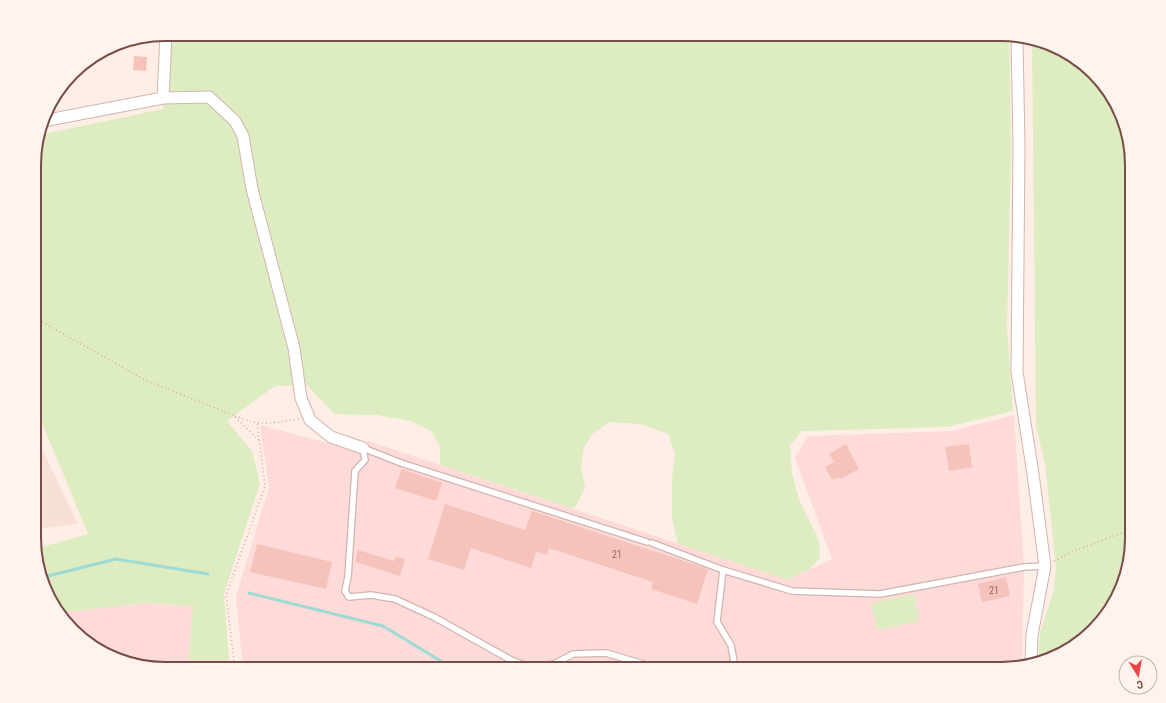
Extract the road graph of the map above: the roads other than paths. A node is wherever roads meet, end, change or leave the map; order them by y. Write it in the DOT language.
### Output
graph roads {
  1 [pos="166,41"];
  2 [pos="1017,42"];
  3 [pos="163,98"];
  4 [pos="49,120"];
  5 [pos="363,448"];
  6 [pos="1045,566"];
  7 [pos="723,570"];
  8 [pos="1031,658"];
  9 [pos="516,662"];
  10 [pos="558,662"];
  11 [pos="636,662"];
  12 [pos="734,662"];
  1 -- 3 [label="street"];
  2 -- 6 [label="street"];
  3 -- 4 [label="street"];
  3 -- 5 [label="street"];
  5 -- 7 [label="lane"];
  5 -- 9 [label="lane"];
  6 -- 7 [label="lane"];
  6 -- 8 [label="street"];
  7 -- 12 [label="lane"];
  10 -- 11 [label="lane"];
}
